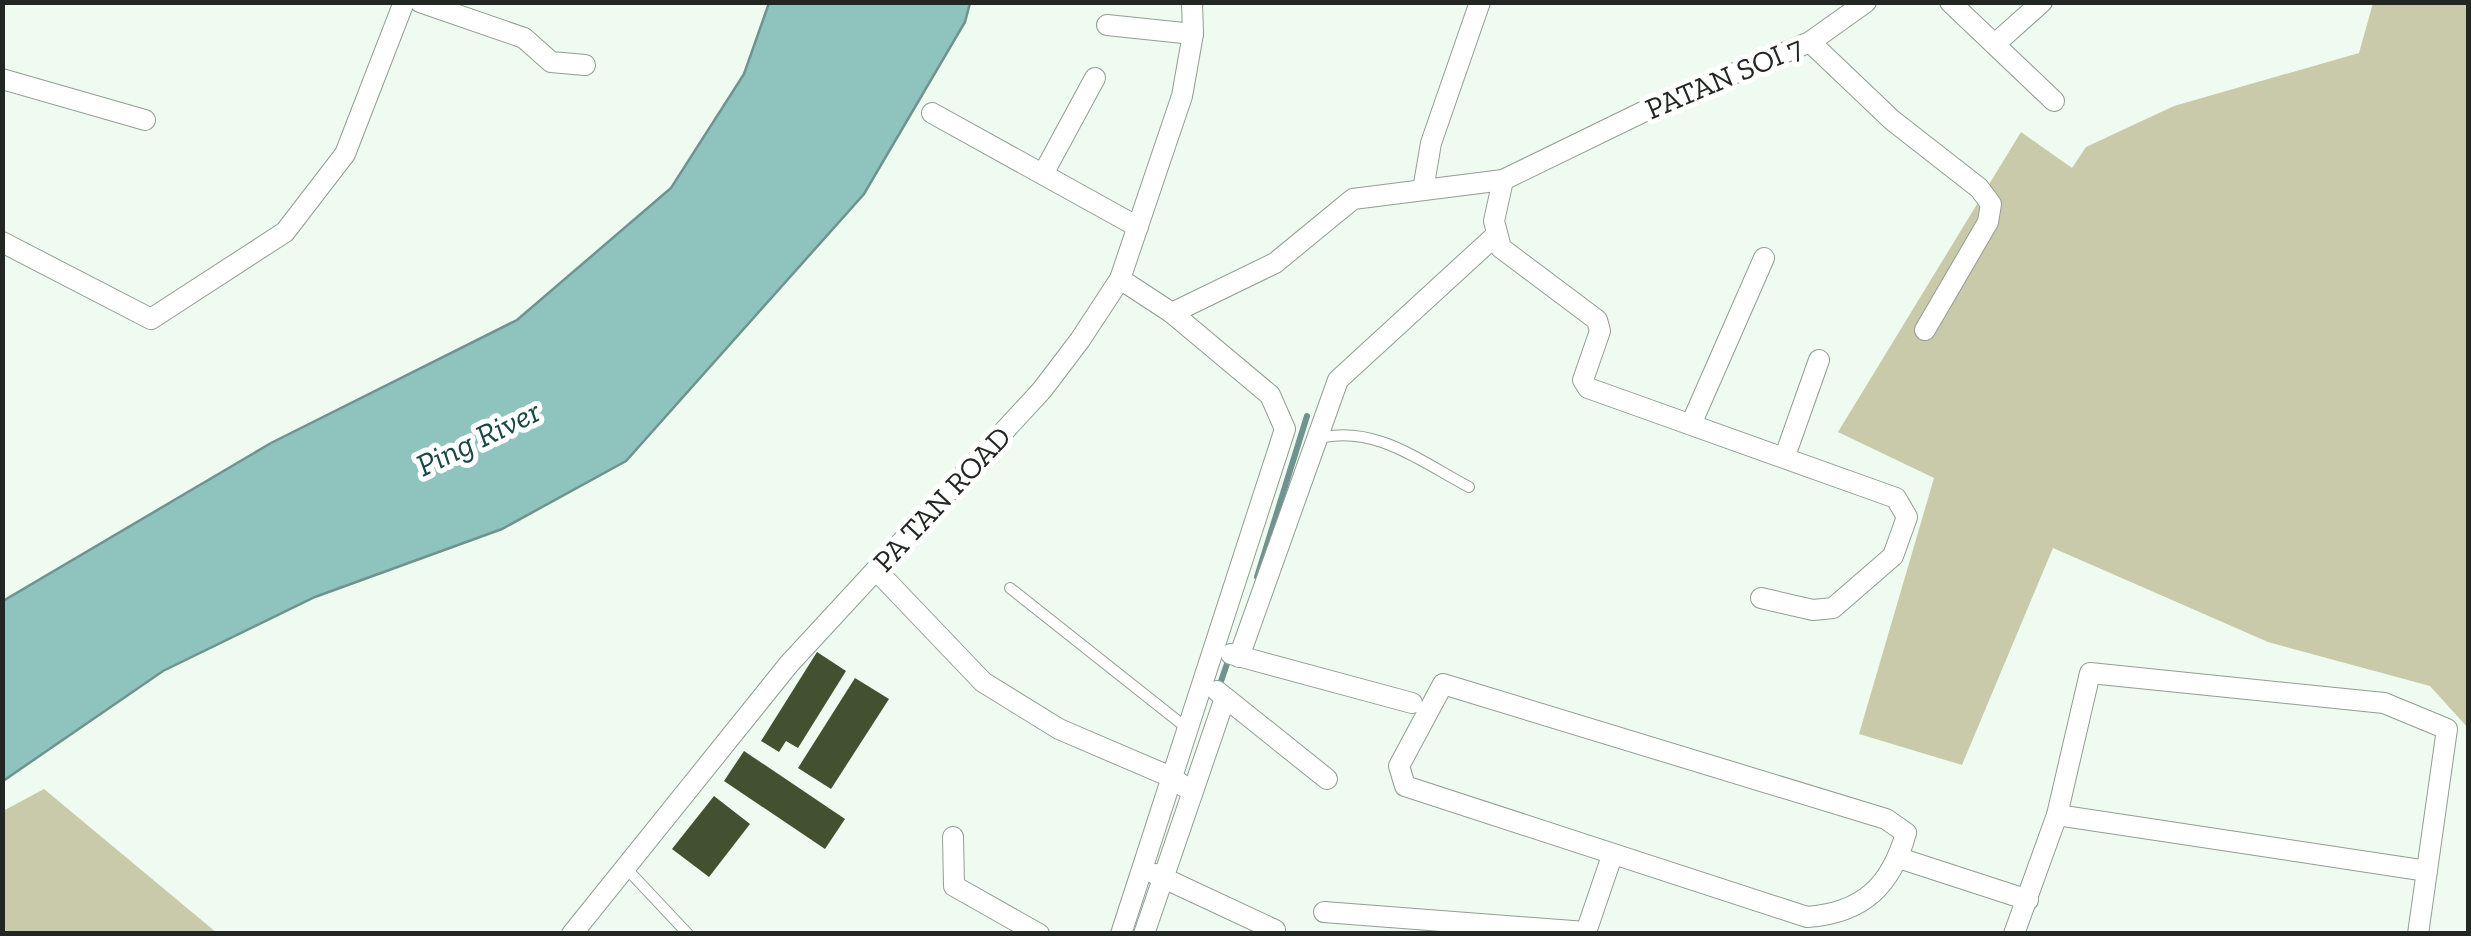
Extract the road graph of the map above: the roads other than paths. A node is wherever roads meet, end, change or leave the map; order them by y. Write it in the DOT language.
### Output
graph roads {
  1 [pos="404,2"];
  2 [pos="420,2"];
  3 [pos="1192,2"];
  4 [pos="1480,2"];
  5 [pos="1866,2"];
  6 [pos="1950,2"];
  7 [pos="2042,2"];
  8 [pos="1108,25"];
  9 [pos="1193,34"];
  10 [pos="1810,42"];
  11 [pos="1995,44"];
  12 [pos="585,65"];
  13 [pos="1096,78"];
  14 [pos="2,79"];
  15 [pos="2054,102"];
  16 [pos="932,113"];
  17 [pos="145,120"];
  18 [pos="1043,174"];
  19 [pos="1503,180"];
  20 [pos="1423,190"];
  21 [pos="1138,227"];
  22 [pos="1495,236"];
  23 [pos="2,242"];
  24 [pos="1764,258"];
  25 [pos="1120,279"];
  26 [pos="1172,312"];
  27 [pos="1926,330"];
  28 [pos="1819,360"];
  29 [pos="1692,422"];
  30 [pos="1285,429"];
  31 [pos="1315,439"];
  32 [pos="1785,456"];
  33 [pos="1469,487"];
  34 [pos="1240,567"];
  35 [pos="876,570"];
  36 [pos="1268,574"];
  37 [pos="1010,588"];
  38 [pos="1761,598"];
  39 [pos="1214,648"];
  40 [pos="1240,657"];
  41 [pos="1203,681"];
  42 [pos="1225,698"];
  43 [pos="1412,703"];
  44 [pos="1188,729"];
  45 [pos="1171,776"];
  46 [pos="1327,779"];
  47 [pos="1192,792"];
  48 [pos="2058,815"];
  49 [pos="953,837"];
  50 [pos="1612,856"];
  51 [pos="1898,858"];
  52 [pos="624,866"];
  53 [pos="2426,871"];
  54 [pos="1153,873"];
  55 [pos="2028,900"];
  56 [pos="1324,912"];
  57 [pos="1275,930"];
  58 [pos="572,934"];
  59 [pos="688,934"];
  60 [pos="1039,934"];
  61 [pos="1121,934"];
  62 [pos="1144,934"];
  63 [pos="2014,934"];
  64 [pos="2418,934"];
  1 -- 23 [label="street"];
  2 -- 12 [label="street"];
  3 -- 9 [label="street, PA TAN ROAD"];
  4 -- 20 [label="street"];
  5 -- 10 [label="street, PATAN SOI 7"];
  6 -- 11 [label="street"];
  7 -- 11 [label="street"];
  8 -- 9 [label="street"];
  9 -- 21 [label="street, PA TAN ROAD"];
  10 -- 19 [label="street, PATAN SOI 7"];
  10 -- 27 [label="street"];
  11 -- 15 [label="street"];
  13 -- 18 [label="street"];
  14 -- 17 [label="street"];
  16 -- 18 [label="street"];
  18 -- 21 [label="street"];
  19 -- 20 [label="street, PATAN SOI 7"];
  19 -- 22 [label="street"];
  20 -- 26 [label="street, PATAN SOI 7"];
  21 -- 25 [label="street, PA TAN ROAD"];
  22 -- 29 [label="street"];
  22 -- 31 [label="street"];
  24 -- 29 [label="street"];
  25 -- 26 [label="street"];
  25 -- 35 [label="street, PA TAN ROAD"];
  26 -- 30 [label="street"];
  28 -- 32 [label="street"];
  29 -- 32 [label="street"];
  30 -- 31 [label="street"];
  30 -- 34 [label="street"];
  31 -- 33 [label="lane"];
  31 -- 36 [label="street"];
  32 -- 38 [label="street"];
  34 -- 36 [label="street"];
  34 -- 39 [label="street"];
  35 -- 45 [label="street"];
  35 -- 52 [label="street, PA TAN ROAD"];
  36 -- 40 [label="street"];
  37 -- 44 [label="lane"];
  39 -- 40 [label="street"];
  39 -- 41 [label="street"];
  40 -- 43 [label="street"];
  41 -- 42 [label="street"];
  41 -- 44 [label="street"];
  42 -- 46 [label="street"];
  42 -- 47 [label="street"];
  44 -- 45 [label="street"];
  45 -- 47 [label="street"];
  45 -- 54 [label="street"];
  47 -- 54 [label="street"];
  48 -- 53 [label="street"];
  48 -- 53 [label="street"];
  48 -- 55 [label="street"];
  49 -- 60 [label="street"];
  50 -- 51 [label="street"];
  50 -- 51 [label="street"];
  50 -- 56 [label="street"];
  51 -- 55 [label="street"];
  52 -- 58 [label="street, PA TAN ROAD"];
  52 -- 59 [label="lane"];
  53 -- 64 [label="street"];
  54 -- 57 [label="street"];
  54 -- 61 [label="street"];
  54 -- 62 [label="street"];
  55 -- 63 [label="street"];
}
